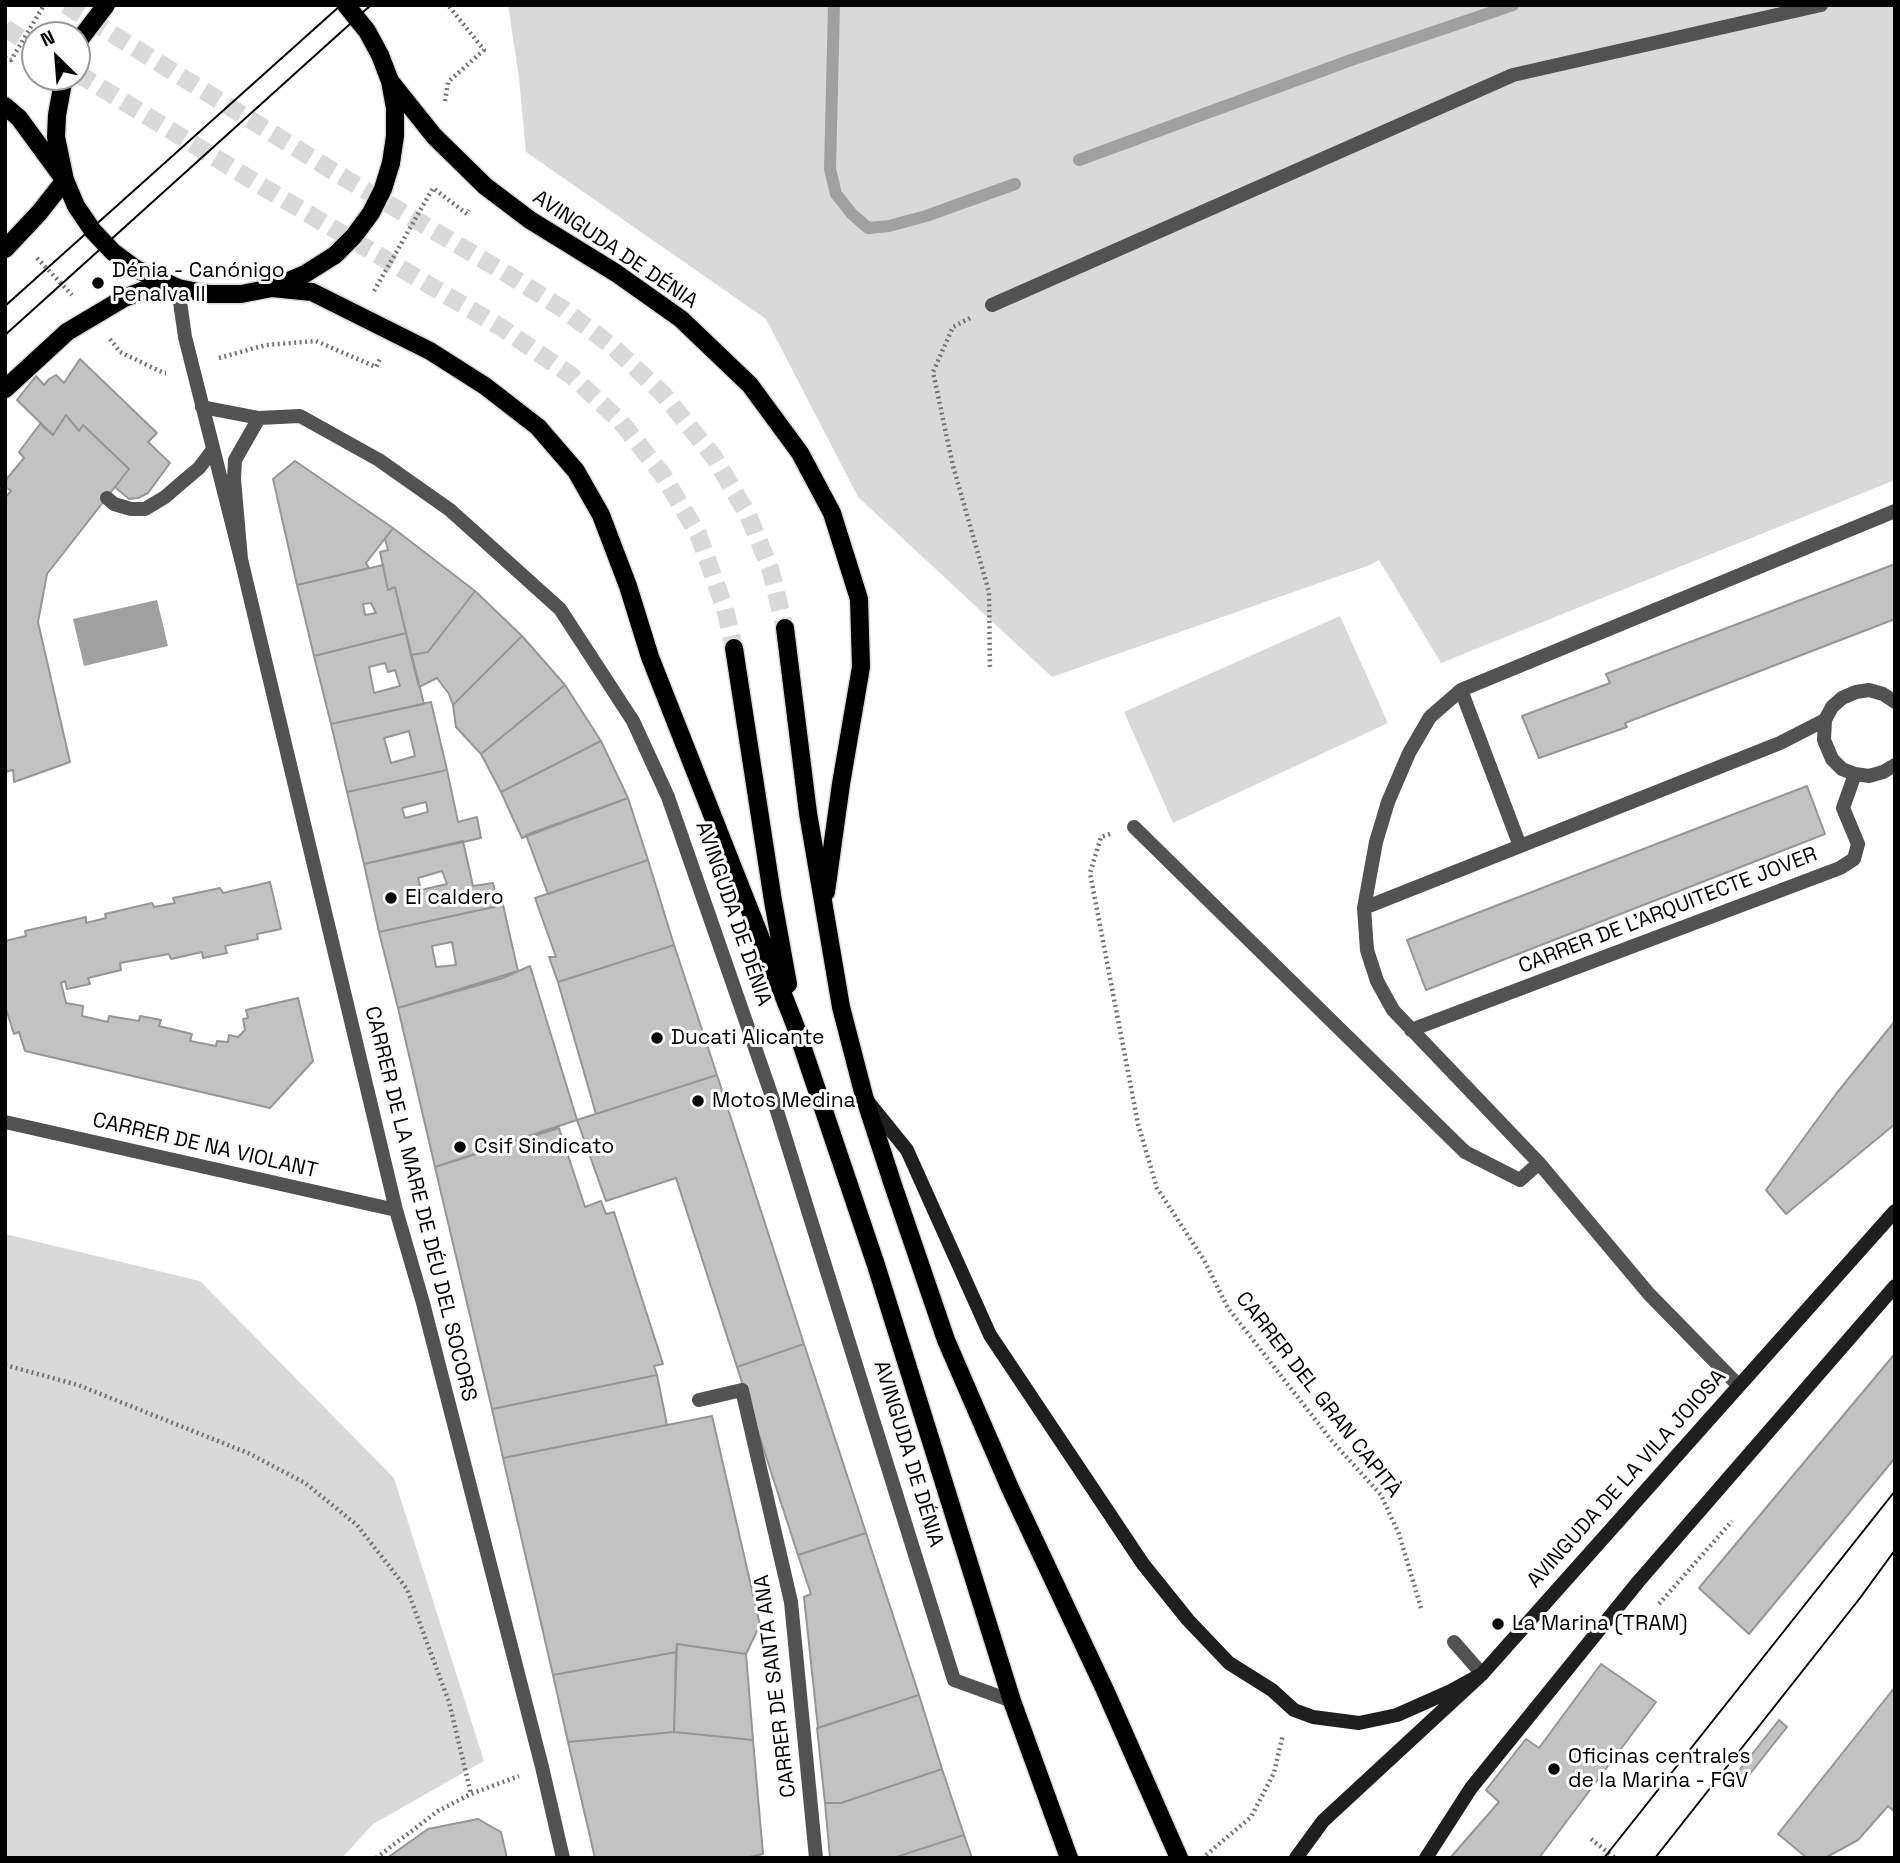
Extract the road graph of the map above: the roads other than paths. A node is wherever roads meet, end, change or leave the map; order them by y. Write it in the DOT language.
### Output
graph roads {
  1 [pos="106,5"];
  2 [pos="345,5"];
  3 [pos="1821,5"];
  4 [pos="91,25"];
  5 [pos="390,81"];
  6 [pos="61,91"];
  7 [pos="5,106"];
  8 [pos="65,180"];
  9 [pos="5,249"];
  10 [pos="170,285"];
  11 [pos="272,288"];
  12 [pos="992,305"];
  13 [pos="5,389"];
  14 [pos="202,407"];
  15 [pos="259,418"];
  16 [pos="212,451"];
  17 [pos="107,499"];
  18 [pos="1895,511"];
  19 [pos="241,559"];
  20 [pos="785,628"];
  21 [pos="734,648"];
  22 [pos="1461,691"];
  23 [pos="1895,702"];
  24 [pos="1825,720"];
  25 [pos="1895,765"];
  26 [pos="1855,774"];
  27 [pos="1134,827"];
  28 [pos="1520,846"];
  29 [pos="1364,908"];
  30 [pos="824,912"];
  31 [pos="795,1025"];
  32 [pos="1411,1030"];
  33 [pos="864,1096"];
  34 [pos="5,1122"];
  35 [pos="1539,1163"];
  36 [pos="396,1210"];
  37 [pos="1895,1211"];
  38 [pos="1895,1286"];
  39 [pos="1738,1385"];
  40 [pos="699,1399"];
  41 [pos="1454,1643"];
  42 [pos="1482,1674"];
  43 [pos="1012,1701"];
  44 [pos="563,1858"];
  45 [pos="816,1858"];
  46 [pos="1069,1858"];
  47 [pos="1179,1858"];
  48 [pos="1296,1858"];
  49 [pos="1426,1858"];
  1 -- 4 [label="main road, bridge"];
  2 -- 5 [label="main road"];
  3 -- 12 [label="street"];
  5 -- 11 [label="main road, bridge"];
  5 -- 30 [label="main road, AVINGUDA DE DÉNIA"];
  6 -- 8 [label="main road"];
  7 -- 8 [label="main road"];
  8 -- 9 [label="main road"];
  8 -- 10 [label="main road"];
  10 -- 11 [label="main road"];
  10 -- 13 [label="main road"];
  10 -- 14 [label="street, CARRER DE LA MARE DE DÉU DEL SOCORS"];
  11 -- 31 [label="main road, AVINGUDA DE DÉNIA"];
  14 -- 15 [label="street, AVINGUDA DE DÉNIA"];
  14 -- 16 [label="street, CARRER DE LA MARE DE DÉU DEL SOCORS"];
  15 -- 19 [label="street, CARRER DE LA MARE DE DÉU DEL SOCORS"];
  15 -- 43 [label="street, AVINGUDA DE DÉNIA"];
  16 -- 17 [label="street"];
  16 -- 19 [label="street, CARRER DE LA MARE DE DÉU DEL SOCORS"];
  18 -- 22 [label="street"];
  19 -- 36 [label="street, CARRER DE LA MARE DE DÉU DEL SOCORS"];
  20 -- 30 [label="main road, AVINGUDA DE DÉNIA"];
  21 -- 31 [label="main road, AVINGUDA DE DÉNIA"];
  22 -- 28 [label="street"];
  22 -- 29 [label="street"];
  23 -- 24 [label="street"];
  24 -- 26 [label="street"];
  24 -- 28 [label="street"];
  25 -- 26 [label="street"];
  26 -- 32 [label="street, CARRER DE L'ARQUITECTE JOVER"];
  27 -- 35 [label="street"];
  28 -- 29 [label="street"];
  29 -- 32 [label="street"];
  30 -- 33 [label="main road, AVINGUDA DE DÉNIA"];
  31 -- 43 [label="main road, AVINGUDA DE DÉNIA"];
  32 -- 35 [label="street"];
  33 -- 42 [label="main road, AVINGUDA DE DÉNIA"];
  33 -- 47 [label="main road, AVINGUDA DE DÉNIA"];
  34 -- 36 [label="street, CARRER DE NA VIOLANT"];
  35 -- 39 [label="street"];
  36 -- 44 [label="street, CARRER DE LA MARE DE DÉU DEL SOCORS"];
  37 -- 39 [label="main road, AVINGUDA DE LA VILA JOIOSA"];
  38 -- 49 [label="main road"];
  39 -- 42 [label="main road, AVINGUDA DE LA VILA JOIOSA"];
  40 -- 45 [label="street, CARRER DE SANTA ANA"];
  41 -- 42 [label="street"];
  42 -- 48 [label="main road, AVINGUDA DE LA VILA JOIOSA"];
  43 -- 46 [label="main road, AVINGUDA DE DÉNIA"];
}
